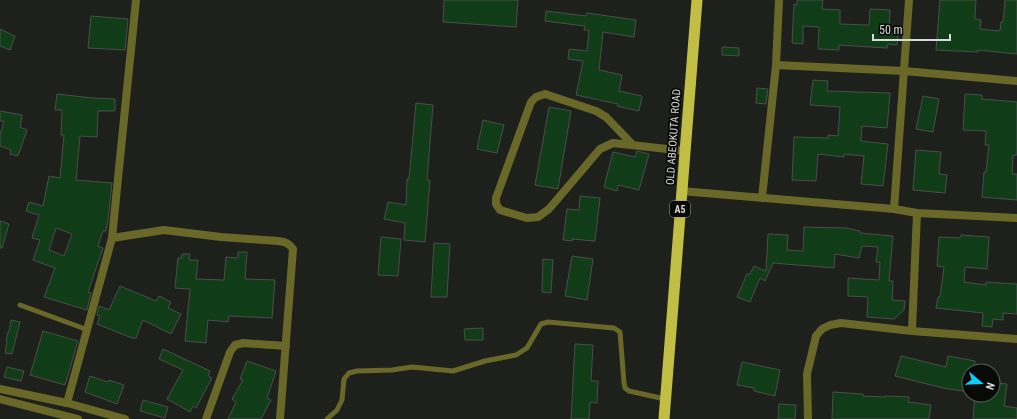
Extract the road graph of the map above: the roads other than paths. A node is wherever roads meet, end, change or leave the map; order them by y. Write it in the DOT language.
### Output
graph roads {
  1 [pos="136,0"];
  2 [pos="696,0"];
  3 [pos="779,0"];
  4 [pos="909,0"];
  5 [pos="776,65"];
  6 [pos="904,71"];
  7 [pos="1017,81"];
  8 [pos="633,145"];
  9 [pos="685,151"];
  10 [pos="682,191"];
  11 [pos="762,198"];
  12 [pos="894,209"];
  13 [pos="918,213"];
  14 [pos="1017,218"];
  15 [pos="112,238"];
  16 [pos="20,305"];
  17 [pos="88,330"];
  18 [pos="912,331"];
  19 [pos="1017,339"];
  20 [pos="286,346"];
  21 [pos="0,389"];
  22 [pos="0,399"];
  23 [pos="665,399"];
  24 [pos="67,403"];
  25 [pos="63,417"];
  26 [pos="78,419"];
  27 [pos="125,419"];
  28 [pos="206,419"];
  29 [pos="280,419"];
  30 [pos="327,419"];
  31 [pos="664,419"];
  32 [pos="808,419"];
  1 -- 15 [label="street"];
  2 -- 9 [label="highway, OLD ABEOKUTA ROAD / A5"];
  3 -- 5 [label="street"];
  4 -- 6 [label="street"];
  5 -- 6 [label="street"];
  5 -- 11 [label="street"];
  6 -- 7 [label="street"];
  6 -- 12 [label="street"];
  8 -- 8 [label="street"];
  8 -- 9 [label="street"];
  9 -- 10 [label="highway, OLD ABEOKUTA ROAD / A5"];
  10 -- 11 [label="street"];
  10 -- 23 [label="highway, OLD ABEOKUTA ROAD / A5"];
  11 -- 12 [label="street"];
  12 -- 13 [label="street"];
  13 -- 14 [label="street"];
  13 -- 18 [label="street"];
  15 -- 17 [label="street"];
  15 -- 20 [label="street"];
  16 -- 17 [label="lane"];
  17 -- 24 [label="street"];
  18 -- 19 [label="street"];
  18 -- 32 [label="street"];
  20 -- 28 [label="street"];
  20 -- 29 [label="street"];
  21 -- 24 [label="street"];
  22 -- 25 [label="street"];
  23 -- 30 [label="lane"];
  23 -- 31 [label="highway, OLD ABEOKUTA ROAD / A5"];
  24 -- 27 [label="street"];
  25 -- 26 [label="street"];
}
